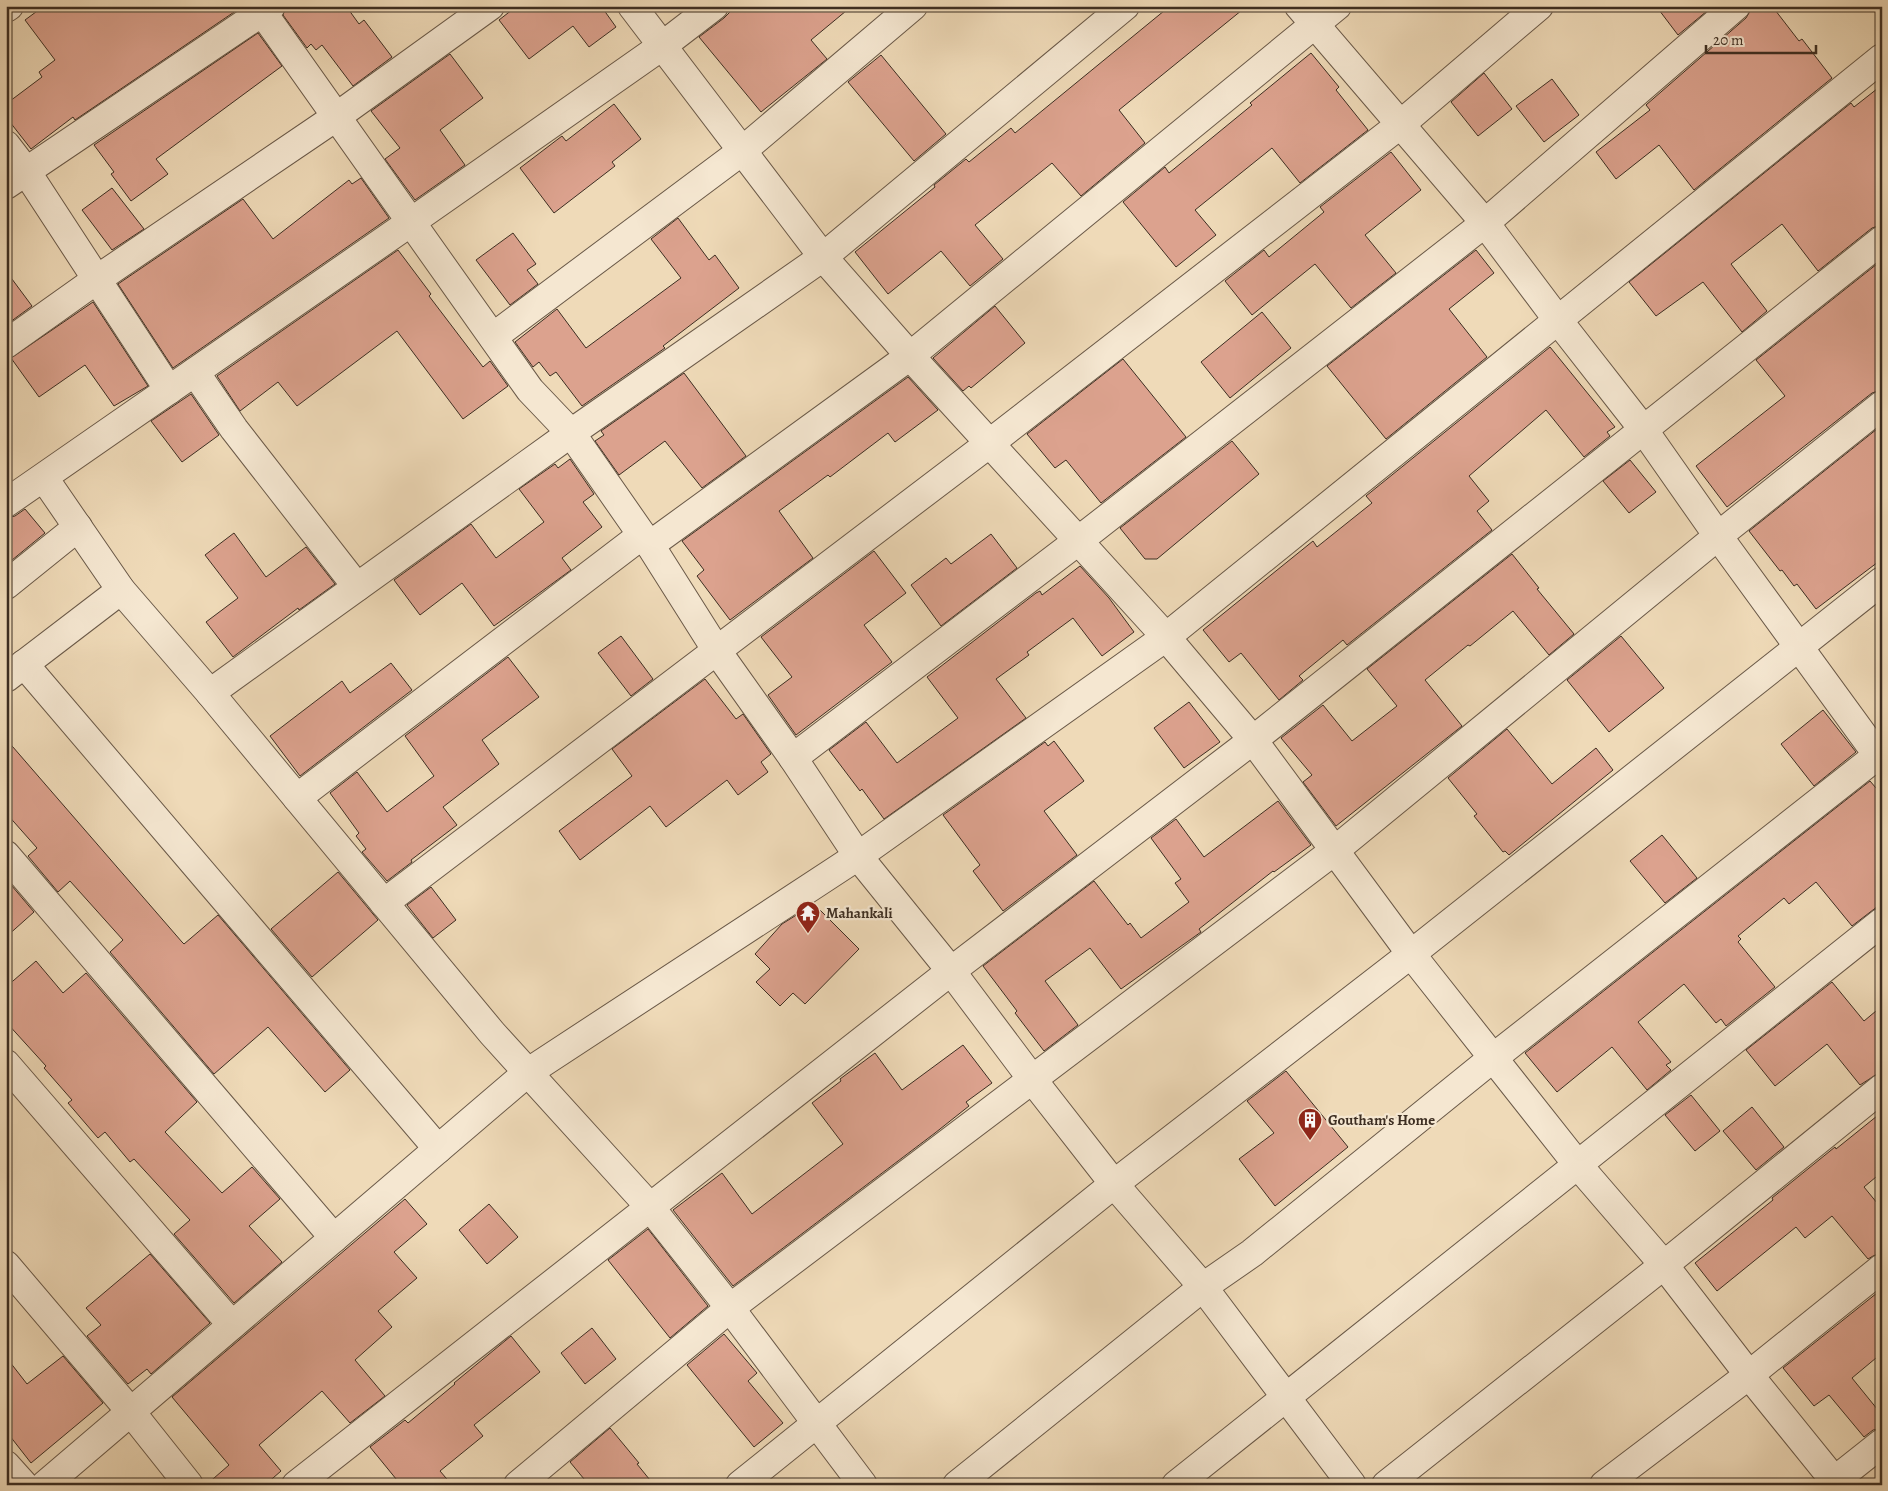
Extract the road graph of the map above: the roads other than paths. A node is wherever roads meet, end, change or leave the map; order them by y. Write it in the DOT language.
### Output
graph roads {
  1 [pos="490,6"];
  2 [pos="632,6"];
  3 [pos="714,6"];
  4 [pos="913,6"];
  5 [pos="1125,6"];
  6 [pos="1337,6"];
  7 [pos="1539,6"];
  8 [pos="1736,6"];
  9 [pos="264,8"];
  10 [pos="1307,16"];
  11 [pos="662,46"];
  12 [pos="1882,58"];
  13 [pos="336,117"];
  14 [pos="1401,124"];
  15 [pos="6,145"];
  16 [pos="742,151"];
  17 [pos="16,178"];
  18 [pos="412,222"];
  19 [pos="1485,223"];
  20 [pos="1882,240"];
  21 [pos="823,257"];
  22 [pos="96,280"];
  23 [pos="1558,319"];
  24 [pos="493,337"];
  25 [pos="6,344"];
  26 [pos="910,356"];
  27 [pos="195,372"];
  28 [pos="169,390"];
  29 [pos="1882,405"];
  30 [pos="1644,429"];
  31 [pos="571,433"];
  32 [pos="990,444"];
  33 [pos="44,478"];
  34 [pos="6,503"];
  35 [pos="78,526"];
  36 [pos="1718,536"];
  37 [pos="646,540"];
  38 [pos="1078,541"];
  39 [pos="1882,581"];
  40 [pos="6,585"];
  41 [pos="357,587"];
  42 [pos="121,590"];
  43 [pos="1166,637"];
  44 [pos="1799,648"];
  45 [pos="717,652"];
  46 [pos="15,671"];
  47 [pos="210,693"];
  48 [pos="1252,740"];
  49 [pos="1880,756"];
  50 [pos="793,758"];
  51 [pos="297,798"];
  52 [pos="1334,851"];
  53 [pos="6,855"];
  54 [pos="858,856"];
  55 [pos="384,903"];
  56 [pos="1882,922"];
  57 [pos="1411,954"];
  58 [pos="951,971"];
  59 [pos="1493,1058"];
  60 [pos="6,1064"];
  61 [pos="527,1072"];
  62 [pos="1032,1079"];
  63 [pos="1882,1088"];
  64 [pos="438,1149"];
  65 [pos="1577,1164"];
  66 [pos="1114,1184"];
  67 [pos="650,1207"];
  68 [pos="334,1238"];
  69 [pos="6,1265"];
  70 [pos="1664,1265"];
  71 [pos="1882,1268"];
  72 [pos="1204,1287"];
  73 [pos="730,1308"];
  74 [pos="232,1325"];
  75 [pos="1749,1375"];
  76 [pos="1286,1397"];
  77 [pos="131,1412"];
  78 [pos="817,1424"];
  79 [pos="1882,1443"];
  80 [pos="6,1464"];
  81 [pos="1834,1483"];
  82 [pos="24,1485"];
  83 [pos="45,1485"];
  84 [pos="189,1485"];
  85 [pos="296,1485"];
  86 [pos="518,1485"];
  87 [pos="740,1485"];
  88 [pos="863,1485"];
  89 [pos="957,1485"];
  90 [pos="1176,1485"];
  91 [pos="1352,1485"];
  92 [pos="1386,1485"];
  93 [pos="1604,1485"];
  1 -- 13 [label="street"];
  2 -- 11 [label="street"];
  3 -- 11 [label="street"];
  4 -- 16 [label="street"];
  5 -- 21 [label="street"];
  6 -- 10 [label="street"];
  7 -- 14 [label="street"];
  8 -- 19 [label="street"];
  9 -- 13 [label="street"];
  9 -- 17 [label="street"];
  10 -- 14 [label="street"];
  10 -- 26 [label="street"];
  11 -- 16 [label="street"];
  11 -- 18 [label="street"];
  12 -- 23 [label="street"];
  13 -- 18 [label="street"];
  13 -- 22 [label="street"];
  14 -- 19 [label="street"];
  14 -- 32 [label="street"];
  15 -- 17 [label="street"];
  16 -- 21 [label="street"];
  16 -- 24 [label="street"];
  17 -- 22 [label="street"];
  18 -- 24 [label="street"];
  18 -- 27 [label="street"];
  19 -- 23 [label="street"];
  19 -- 38 [label="street"];
  20 -- 30 [label="street"];
  21 -- 26 [label="street"];
  21 -- 31 [label="street"];
  22 -- 25 [label="street"];
  22 -- 28 [label="street"];
  23 -- 30 [label="street"];
  23 -- 43 [label="street"];
  24 -- 31 [label="street"];
  26 -- 32 [label="street"];
  26 -- 37 [label="street"];
  27 -- 28 [label="street"];
  27 -- 41 [label="street"];
  28 -- 33 [label="street"];
  29 -- 36 [label="street"];
  30 -- 36 [label="street"];
  30 -- 48 [label="street"];
  31 -- 37 [label="street"];
  31 -- 41 [label="street"];
  32 -- 38 [label="street"];
  32 -- 45 [label="street"];
  33 -- 34 [label="street"];
  33 -- 35 [label="street"];
  35 -- 40 [label="street"];
  35 -- 42 [label="street"];
  36 -- 44 [label="street"];
  36 -- 52 [label="street"];
  37 -- 45 [label="street"];
  37 -- 51 [label="street"];
  38 -- 43 [label="street"];
  38 -- 50 [label="street"];
  39 -- 44 [label="street"];
  41 -- 47 [label="street"];
  42 -- 46 [label="street"];
  42 -- 47 [label="street"];
  43 -- 48 [label="street"];
  43 -- 54 [label="street"];
  44 -- 49 [label="street"];
  44 -- 57 [label="street"];
  45 -- 50 [label="street"];
  45 -- 55 [label="street"];
  46 -- 64 [label="street"];
  47 -- 51 [label="street"];
  48 -- 52 [label="street"];
  48 -- 58 [label="street"];
  49 -- 59 [label="street"];
  50 -- 54 [label="street"];
  51 -- 55 [label="street"];
  52 -- 57 [label="street"];
  52 -- 62 [label="street"];
  53 -- 68 [label="street"];
  54 -- 58 [label="street"];
  54 -- 61 [label="street"];
  55 -- 61 [label="street"];
  56 -- 65 [label="street"];
  57 -- 59 [label="street"];
  57 -- 66 [label="street"];
  58 -- 62 [label="street"];
  58 -- 67 [label="street"];
  59 -- 65 [label="street"];
  59 -- 72 [label="street"];
  60 -- 74 [label="street"];
  61 -- 64 [label="street"];
  61 -- 67 [label="street"];
  62 -- 66 [label="street"];
  62 -- 73 [label="street"];
  63 -- 70 [label="street"];
  64 -- 68 [label="street"];
  65 -- 70 [label="street"];
  65 -- 76 [label="street"];
  66 -- 72 [label="street"];
  66 -- 78 [label="street"];
  67 -- 73 [label="street"];
  67 -- 85 [label="street"];
  68 -- 74 [label="street"];
  69 -- 77 [label="street"];
  70 -- 75 [label="street"];
  70 -- 92 [label="street"];
  71 -- 75 [label="street"];
  72 -- 76 [label="street"];
  72 -- 89 [label="street"];
  73 -- 78 [label="street"];
  73 -- 86 [label="street"];
  74 -- 77 [label="street"];
  75 -- 81 [label="street"];
  75 -- 93 [label="street"];
  76 -- 90 [label="street"];
  76 -- 91 [label="street"];
  77 -- 83 [label="street"];
  77 -- 84 [label="street"];
  78 -- 87 [label="street"];
  78 -- 88 [label="street"];
  79 -- 81 [label="street"];
  80 -- 82 [label="street"];
}
